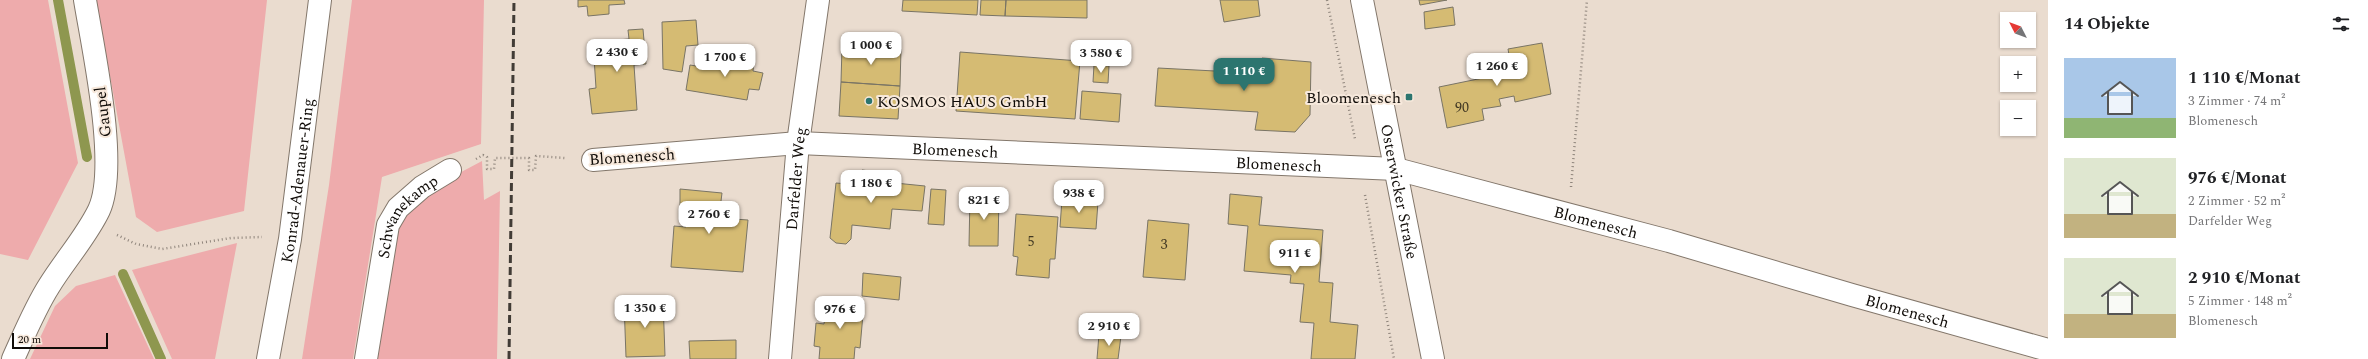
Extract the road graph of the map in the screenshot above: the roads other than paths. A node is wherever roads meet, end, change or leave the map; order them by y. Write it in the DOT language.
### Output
graph roads {
  1 [pos="85,0"];
  2 [pos="320,0"];
  3 [pos="818,0"];
  4 [pos="1362,0"];
  5 [pos="798,143"];
  6 [pos="593,160"];
  7 [pos="1396,169"];
  8 [pos="450,170"];
  9 [pos="2048,350"];
  10 [pos="13,359"];
  11 [pos="268,359"];
  12 [pos="366,359"];
  13 [pos="780,359"];
  14 [pos="1434,359"];
  1 -- 10 [label="street, Gaupel"];
  2 -- 11 [label="street, Konrad-Adenauer-Ring"];
  3 -- 5 [label="street, Darfelder Weg"];
  4 -- 7 [label="street, Osterwicker Straße"];
  5 -- 6 [label="street, Blomenesch"];
  5 -- 7 [label="street, Blomenesch"];
  5 -- 13 [label="street, Darfelder Weg"];
  7 -- 9 [label="street, Blomenesch"];
  7 -- 14 [label="street, Osterwicker Straße"];
  8 -- 12 [label="street, Schwanekamp"];
}
